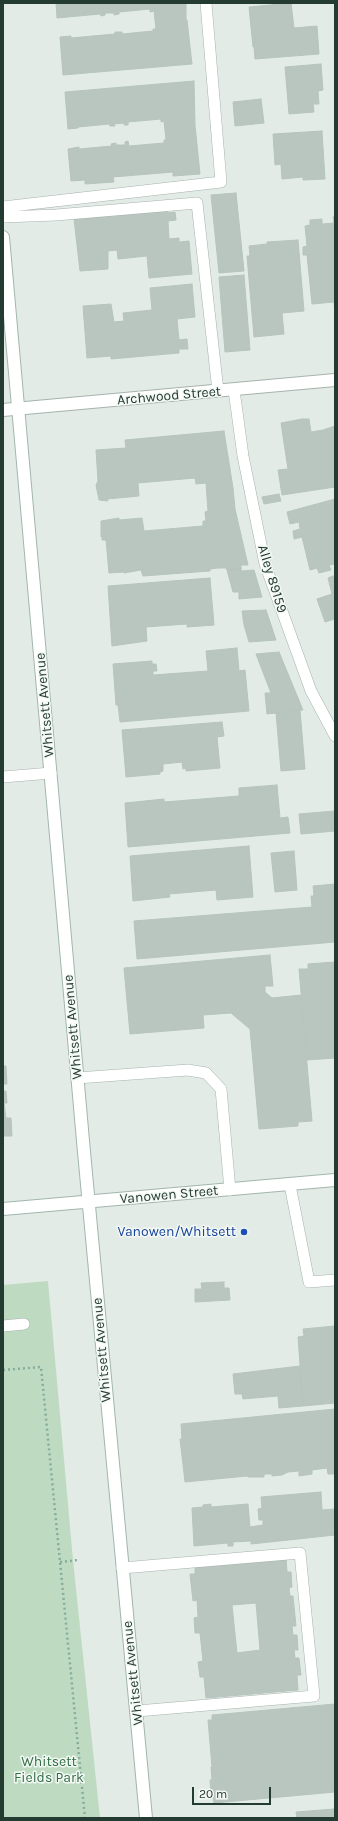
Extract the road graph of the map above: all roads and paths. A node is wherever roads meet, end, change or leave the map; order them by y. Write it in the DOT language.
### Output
graph roads {
  1 [pos="206,3"];
  2 [pos="3,207"];
  3 [pos="3,216"];
  4 [pos="3,237"];
  5 [pos="335,380"];
  6 [pos="234,390"];
  7 [pos="218,391"];
  8 [pos="3,410"];
  9 [pos="19,410"];
  10 [pos="335,736"];
  11 [pos="51,773"];
  12 [pos="3,777"];
  13 [pos="77,1078"];
  14 [pos="335,1180"];
  15 [pos="290,1185"];
  16 [pos="230,1190"];
  17 [pos="88,1202"];
  18 [pos="3,1209"];
  19 [pos="335,1280"];
  20 [pos="24,1324"];
  21 [pos="3,1326"];
  22 [pos="3,1370"];
  23 [pos="78,1560"];
  24 [pos="60,1562"];
  25 [pos="122,1568"];
  26 [pos="138,1711"];
  27 [pos="85,1818"];
  28 [pos="146,1818"];
  1 -- 2 [label="lane"];
  3 -- 7 [label="lane"];
  4 -- 9 [label="main road, Whitsett Avenue"];
  5 -- 6 [label="main road, Archwood Street"];
  6 -- 7 [label="main road, Archwood Street"];
  6 -- 10 [label="lane, Alley 89159"];
  7 -- 9 [label="main road, Archwood Street"];
  8 -- 9 [label="main road, Archwood Street"];
  9 -- 11 [label="main road, Whitsett Avenue"];
  11 -- 12 [label="lane"];
  11 -- 13 [label="main road, Whitsett Avenue"];
  13 -- 16 [label="lane"];
  13 -- 17 [label="main road, Whitsett Avenue"];
  14 -- 15 [label="main road, Vanowen Street"];
  15 -- 16 [label="main road, Vanowen Street"];
  15 -- 19 [label="lane"];
  16 -- 17 [label="main road, Vanowen Street"];
  17 -- 18 [label="main road, Vanowen Street"];
  17 -- 25 [label="main road, Whitsett Avenue"];
  20 -- 21 [label="lane"];
  22 -- 24 [label="path"];
  23 -- 24 [label="path"];
  24 -- 27 [label="path"];
  25 -- 26 [label="main road, Whitsett Avenue"];
  25 -- 26 [label="lane"];
  26 -- 28 [label="main road, Whitsett Avenue"];
}
